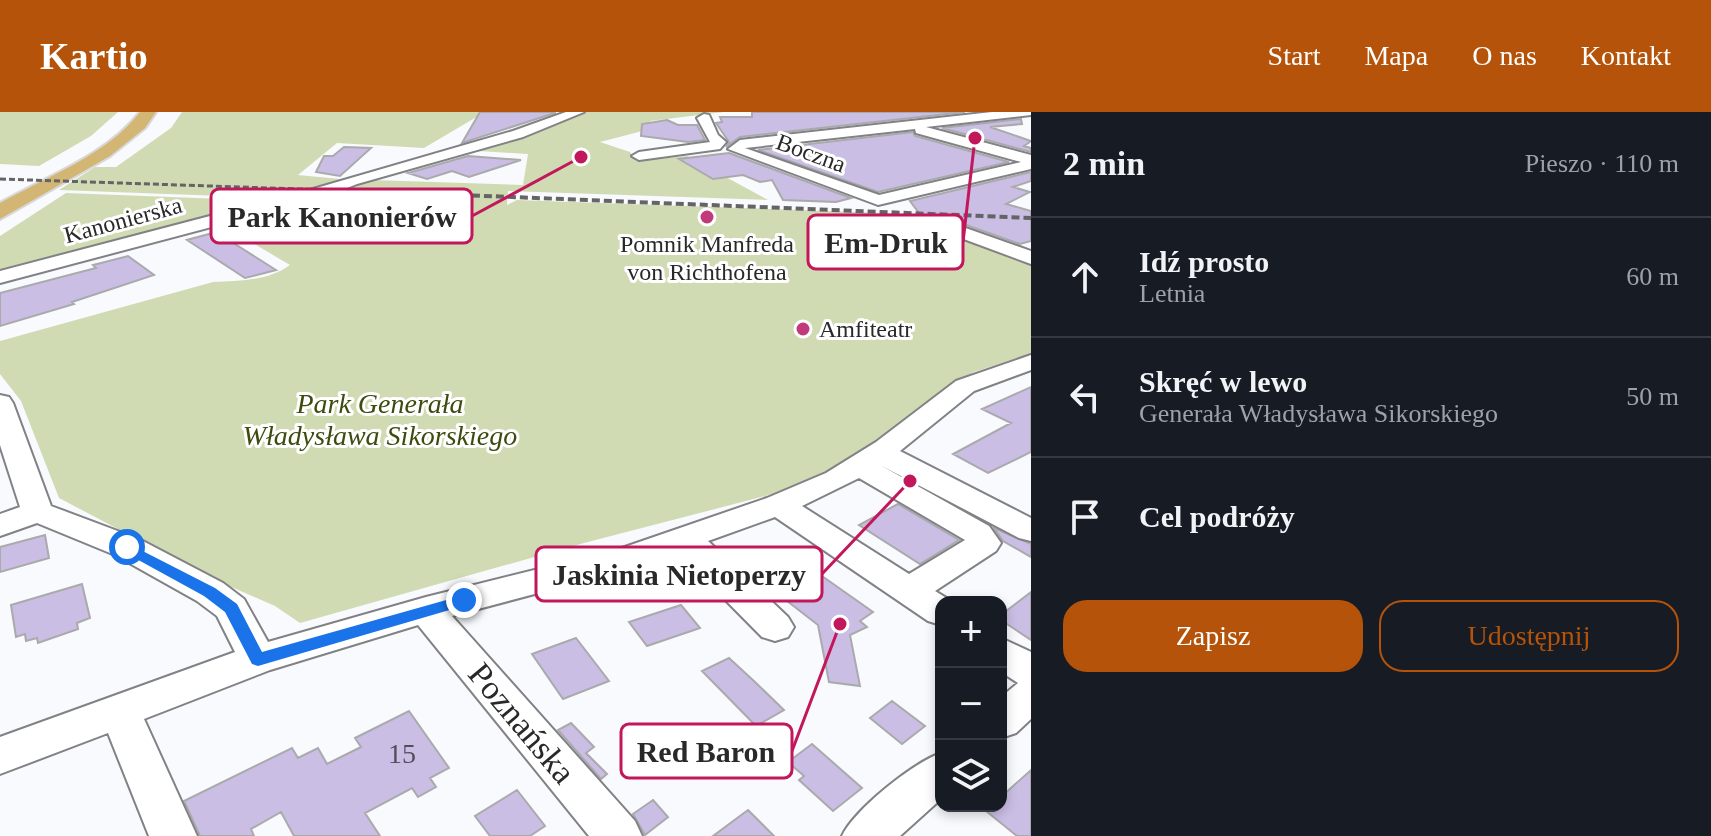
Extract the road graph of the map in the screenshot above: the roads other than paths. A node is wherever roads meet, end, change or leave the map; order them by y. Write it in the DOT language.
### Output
graph roads {
  1 [pos="148,112"];
  2 [pos="578,112"];
  3 [pos="1027,112"];
  4 [pos="870,116"];
  5 [pos="704,118"];
  6 [pos="903,125"];
  7 [pos="727,145"];
  8 [pos="639,156"];
  9 [pos="1031,162"];
  10 [pos="0,212"];
  11 [pos="940,224"];
  12 [pos="1031,258"];
  13 [pos="0,277"];
  14 [pos="1031,362"];
  15 [pos="0,403"];
  16 [pos="869,459"];
  17 [pos="778,505"];
  18 [pos="37,512"];
  19 [pos="0,526"];
  20 [pos="1031,531"];
  21 [pos="682,539"];
  22 [pos="909,591"];
  23 [pos="935,608"];
  24 [pos="426,610"];
  25 [pos="775,627"];
  26 [pos="1007,656"];
  27 [pos="258,659"];
  28 [pos="1031,672"];
  29 [pos="1031,695"];
  30 [pos="119,710"];
  31 [pos="1007,716"];
  32 [pos="0,749"];
  33 [pos="0,756"];
  34 [pos="935,777"];
  35 [pos="173,836"];
  36 [pos="618,836"];
  37 [pos="866,836"];
  1 -- 10 [label="main road"];
  2 -- 13 [label="street, Kanonierska"];
  3 -- 6 [label="street"];
  4 -- 6 [label="street"];
  5 -- 7 [label="street"];
  6 -- 7 [label="street"];
  6 -- 9 [label="street"];
  7 -- 8 [label="street"];
  7 -- 9 [label="street, Boczna"];
  11 -- 12 [label="street"];
  14 -- 16 [label="street"];
  15 -- 18 [label="street"];
  16 -- 17 [label="street"];
  16 -- 20 [label="street"];
  16 -- 22 [label="street"];
  17 -- 21 [label="street"];
  17 -- 22 [label="street"];
  18 -- 19 [label="street"];
  18 -- 27 [label="street"];
  21 -- 24 [label="street"];
  21 -- 25 [label="street"];
  22 -- 23 [label="street"];
  24 -- 27 [label="street"];
  24 -- 36 [label="street, Poznańska"];
  26 -- 28 [label="street"];
  27 -- 30 [label="street"];
  29 -- 31 [label="street"];
  30 -- 32 [label="street"];
  30 -- 33 [label="street"];
  30 -- 35 [label="street"];
  34 -- 37 [label="street"];
}
